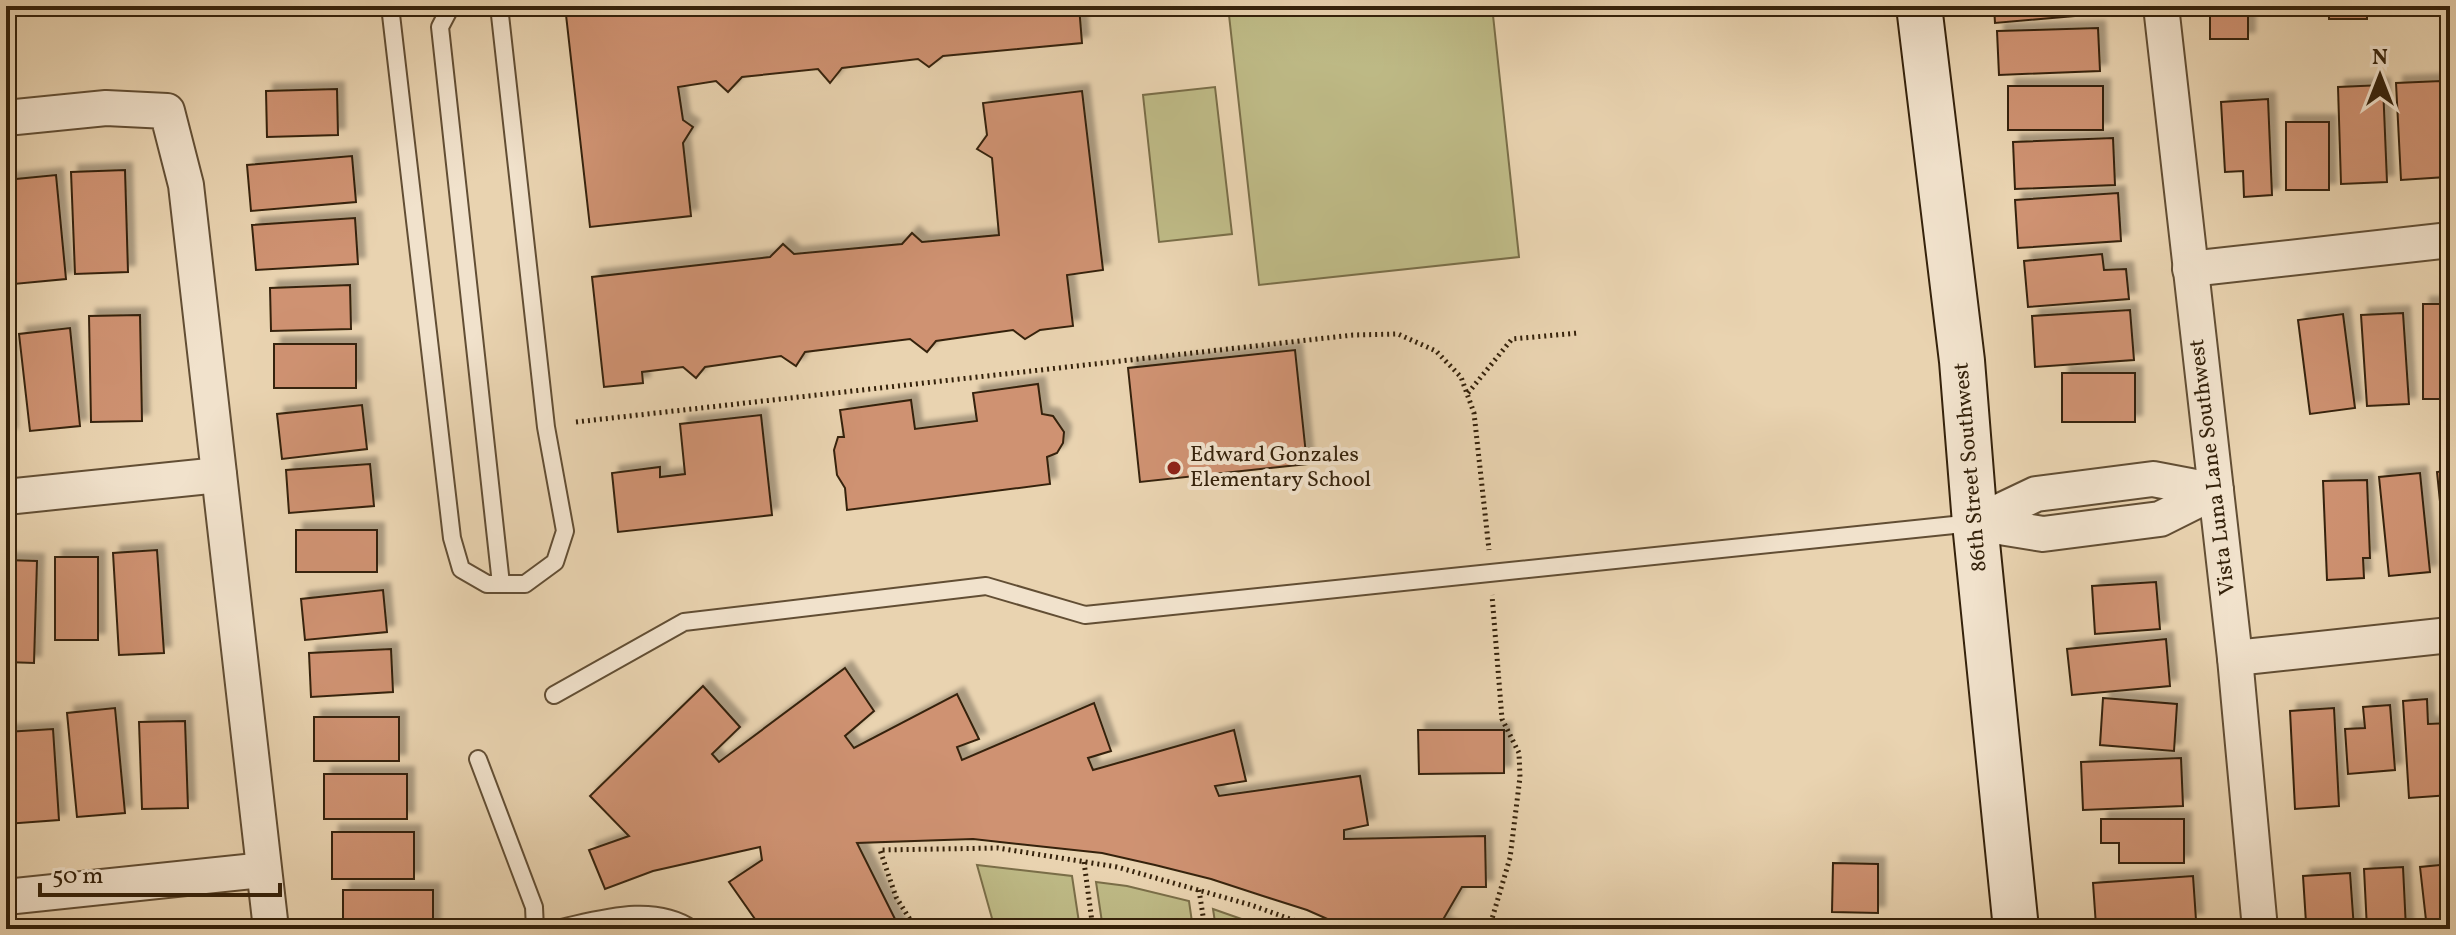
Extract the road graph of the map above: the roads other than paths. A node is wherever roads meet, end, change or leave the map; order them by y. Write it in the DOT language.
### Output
graph roads {
  1 [pos="390,6"];
  2 [pos="451,6"];
  3 [pos="499,6"];
  4 [pos="1919,6"];
  5 [pos="2161,6"];
  6 [pos="6,118"];
  7 [pos="2450,240"];
  8 [pos="2190,269"];
  9 [pos="219,475"];
  10 [pos="2216,491"];
  11 [pos="6,497"];
  12 [pos="1975,523"];
  13 [pos="501,584"];
  14 [pos="2450,635"];
  15 [pos="2235,658"];
  16 [pos="554,695"];
  17 [pos="478,759"];
  18 [pos="263,870"];
  19 [pos="6,897"];
  20 [pos="600,925"];
  21 [pos="271,929"];
  22 [pos="535,929"];
  23 [pos="556,929"];
  24 [pos="692,929"];
  25 [pos="2015,929"];
  26 [pos="2260,929"];
  1 -- 13 [label="lane"];
  2 -- 13 [label="lane"];
  3 -- 13 [label="lane"];
  4 -- 12 [label="street, 86th Street Southwest"];
  5 -- 8 [label="street, Vista Luna Lane Southwest"];
  6 -- 9 [label="street"];
  7 -- 8 [label="street"];
  8 -- 10 [label="street, Vista Luna Lane Southwest"];
  9 -- 11 [label="street"];
  9 -- 18 [label="street"];
  10 -- 12 [label="street"];
  10 -- 15 [label="street, Vista Luna Lane Southwest"];
  12 -- 16 [label="lane"];
  12 -- 25 [label="street, 86th Street Southwest"];
  14 -- 15 [label="street"];
  15 -- 26 [label="street, Vista Luna Lane Southwest"];
  17 -- 22 [label="lane"];
  18 -- 19 [label="street"];
  18 -- 21 [label="street"];
  20 -- 23 [label="lane"];
  20 -- 24 [label="lane"];
}
